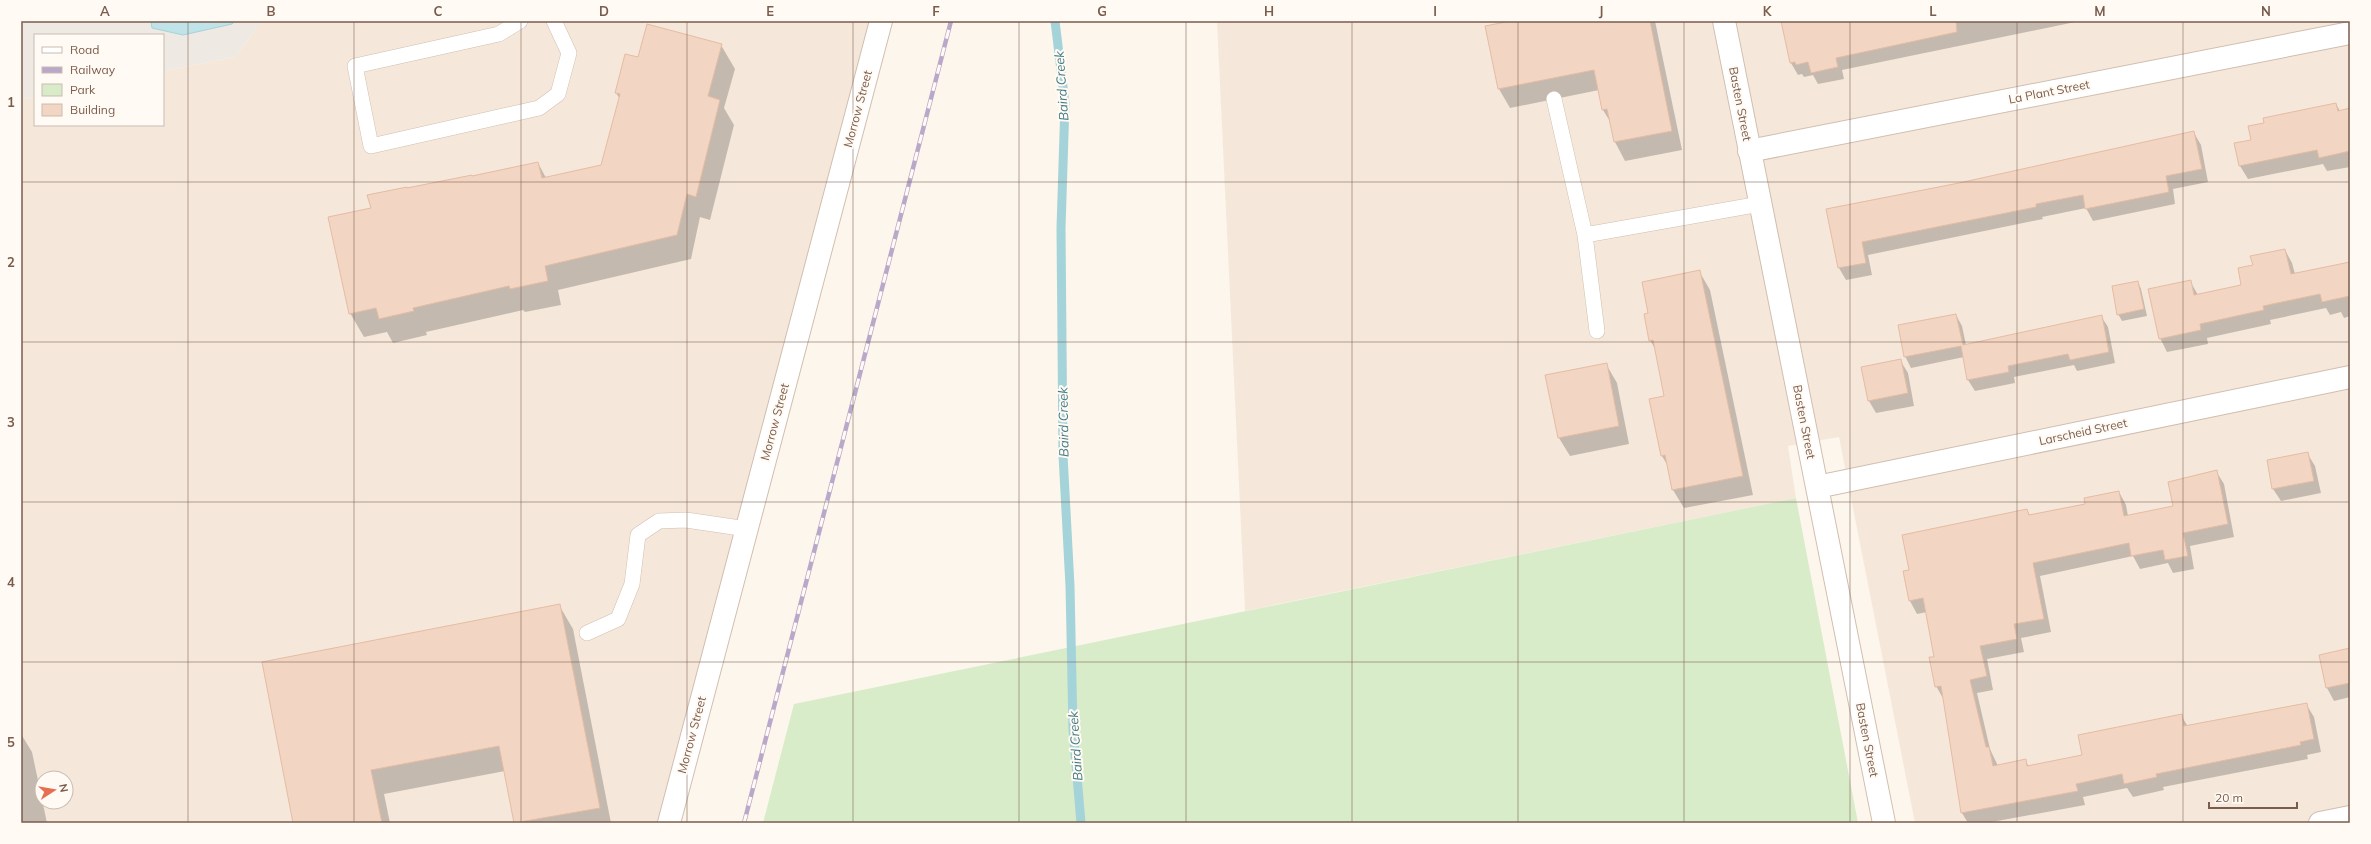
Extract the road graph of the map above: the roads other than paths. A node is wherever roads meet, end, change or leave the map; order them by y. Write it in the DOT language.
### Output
graph roads {
  1 [pos="520,21"];
  2 [pos="554,21"];
  3 [pos="881,21"];
  4 [pos="1724,21"];
  5 [pos="2350,33"];
  6 [pos="1554,99"];
  7 [pos="1749,151"];
  8 [pos="1760,204"];
  9 [pos="1585,235"];
  10 [pos="1597,331"];
  11 [pos="2350,377"];
  12 [pos="1816,487"];
  13 [pos="747,529"];
  14 [pos="587,632"];
  15 [pos="2350,817"];
  16 [pos="669,823"];
  17 [pos="1884,823"];
  18 [pos="2320,823"];
  1 -- 2 [label="lane"];
  3 -- 13 [label="street, Morrow Street"];
  4 -- 7 [label="street, Basten Street"];
  5 -- 7 [label="street, La Plant Street"];
  6 -- 9 [label="lane"];
  7 -- 8 [label="street, Basten Street"];
  8 -- 9 [label="lane"];
  8 -- 12 [label="street, Basten Street"];
  9 -- 10 [label="lane"];
  11 -- 12 [label="street, Larscheid Street"];
  12 -- 17 [label="street, Basten Street"];
  13 -- 14 [label="lane"];
  13 -- 16 [label="street, Morrow Street"];
  15 -- 18 [label="street"];
}
